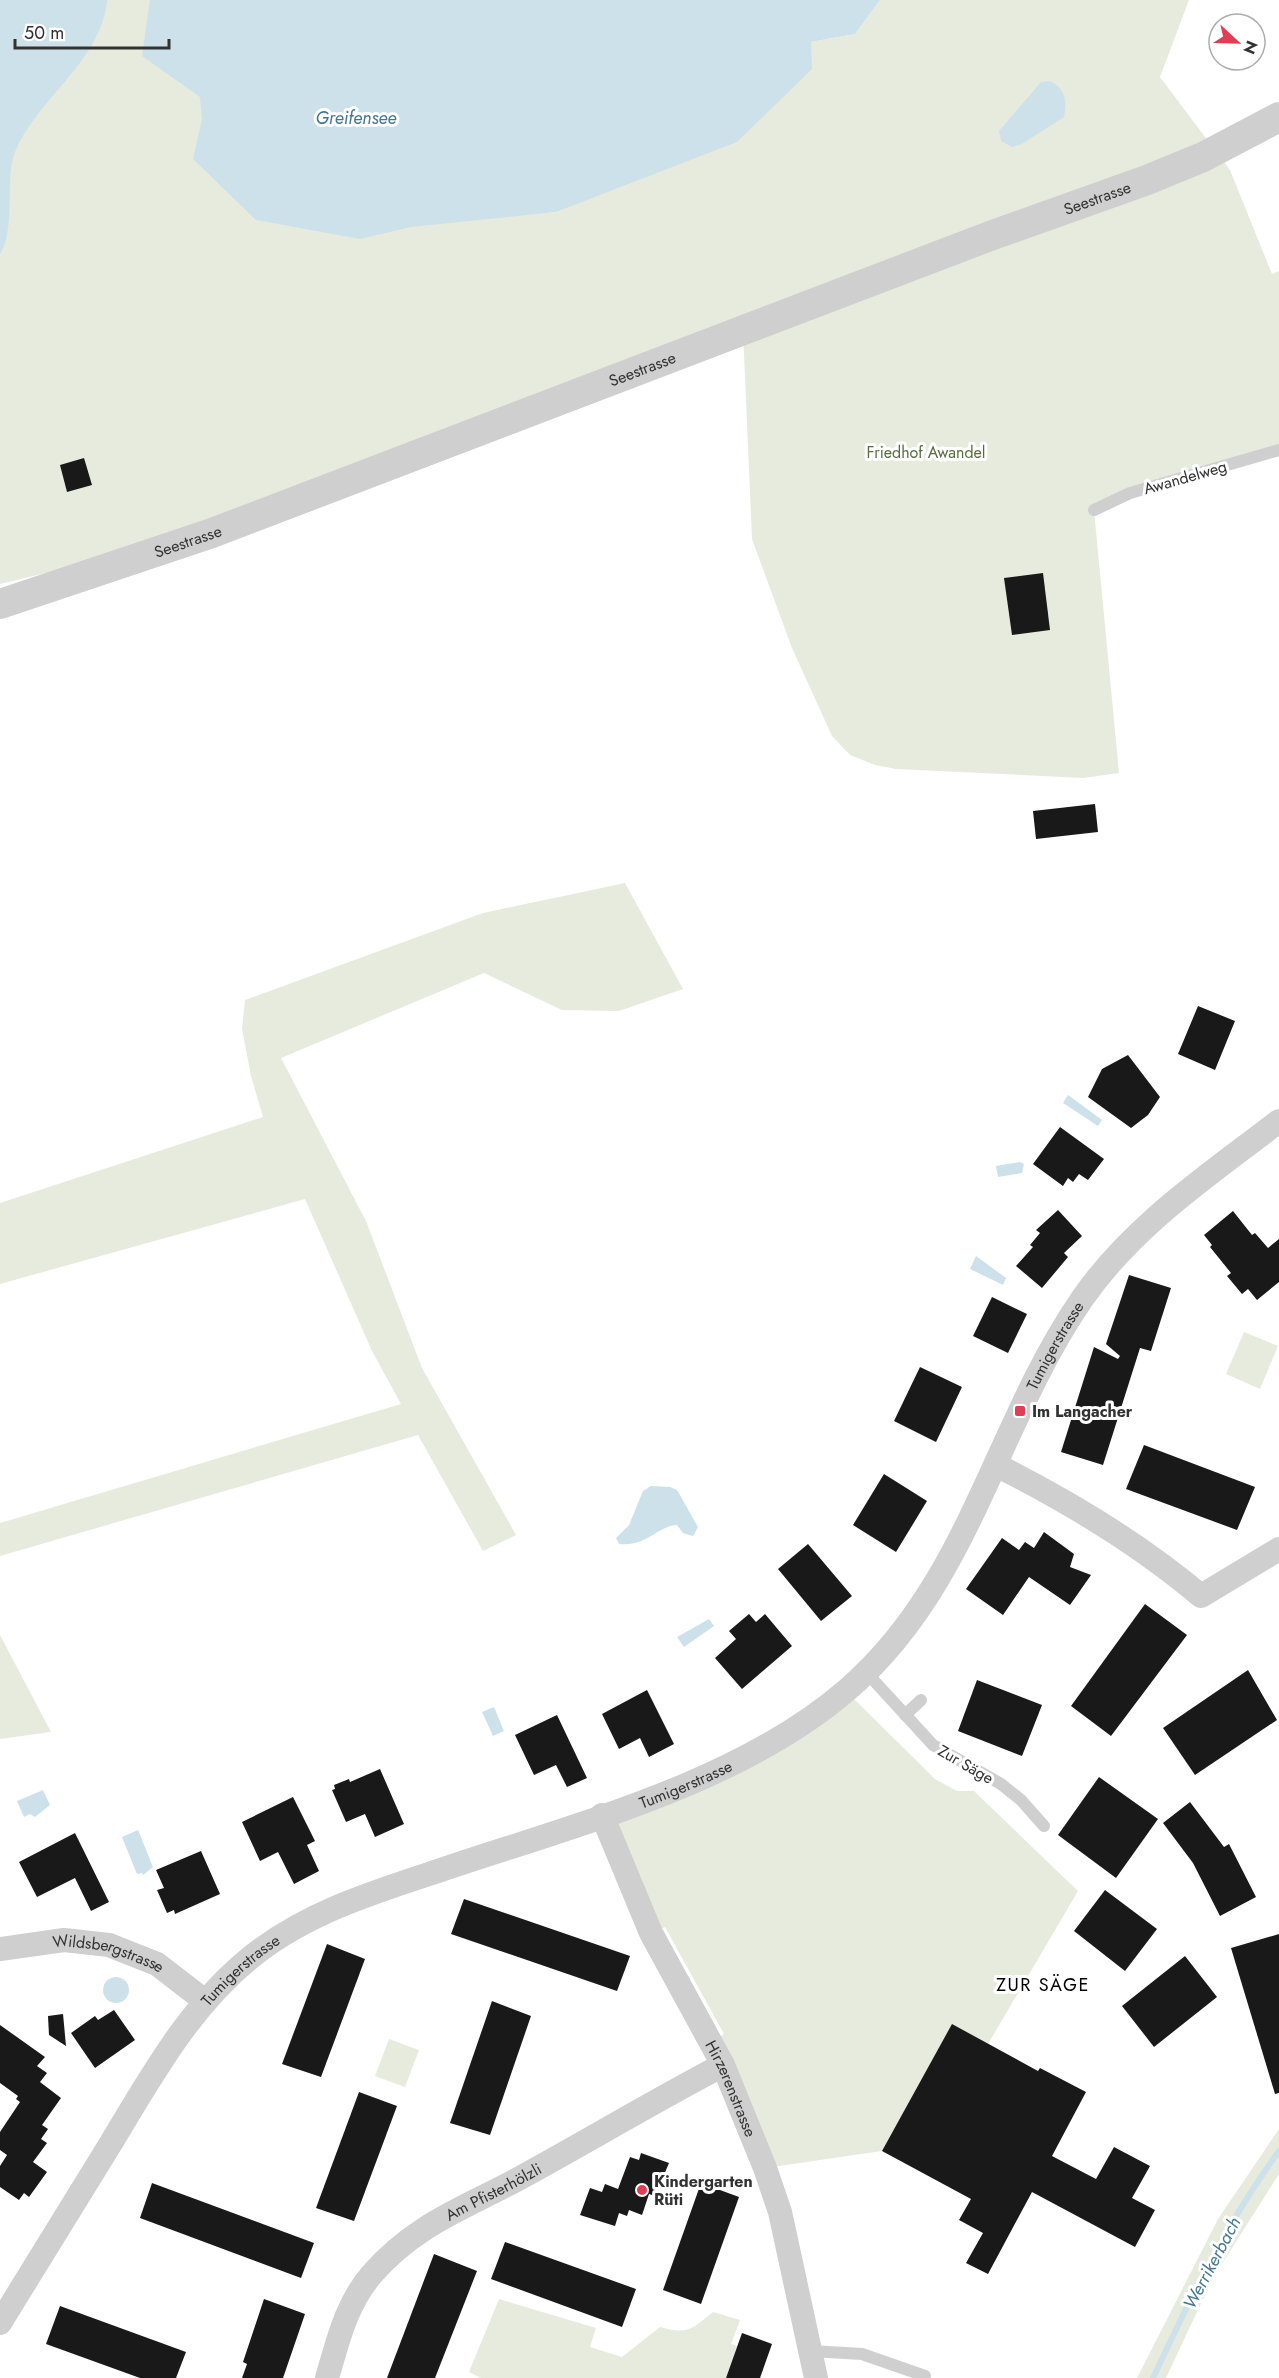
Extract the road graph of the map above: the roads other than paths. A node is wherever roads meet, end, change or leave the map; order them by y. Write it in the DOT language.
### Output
graph roads {
  1 [pos="1279,117"];
  2 [pos="1279,450"];
  3 [pos="1094,510"];
  4 [pos="0,604"];
  5 [pos="1279,1120"];
  6 [pos="996,1465"];
  7 [pos="1279,1549"];
  8 [pos="866,1672"];
  9 [pos="921,1700"];
  10 [pos="905,1715"];
  11 [pos="602,1815"];
  12 [pos="1044,1826"];
  13 [pos="0,1950"];
  14 [pos="205,2001"];
  15 [pos="723,2065"];
  16 [pos="0,2323"];
  17 [pos="811,2351"];
  18 [pos="926,2376"];
  19 [pos="327,2378"];
  20 [pos="816,2378"];
  1 -- 4 [label="street, Seestrasse"];
  2 -- 3 [label="lane, Awandelweg"];
  5 -- 6 [label="street, Tumigerstrasse"];
  6 -- 7 [label="street"];
  6 -- 8 [label="street, Tumigerstrasse"];
  8 -- 10 [label="lane, Zur Säge"];
  8 -- 11 [label="street, Tumigerstrasse"];
  9 -- 10 [label="lane"];
  10 -- 12 [label="lane, Zur Säge"];
  11 -- 14 [label="street, Tumigerstrasse"];
  11 -- 15 [label="street, Hirzerenstrasse"];
  13 -- 14 [label="street, Wildsbergstrasse"];
  14 -- 16 [label="street, Tumigerstrasse"];
  15 -- 17 [label="street, Hirzerenstrasse"];
  15 -- 19 [label="street, Am Pfisterhölzli"];
  17 -- 18 [label="lane"];
  17 -- 20 [label="street, Hirzerenstrasse"];
}
